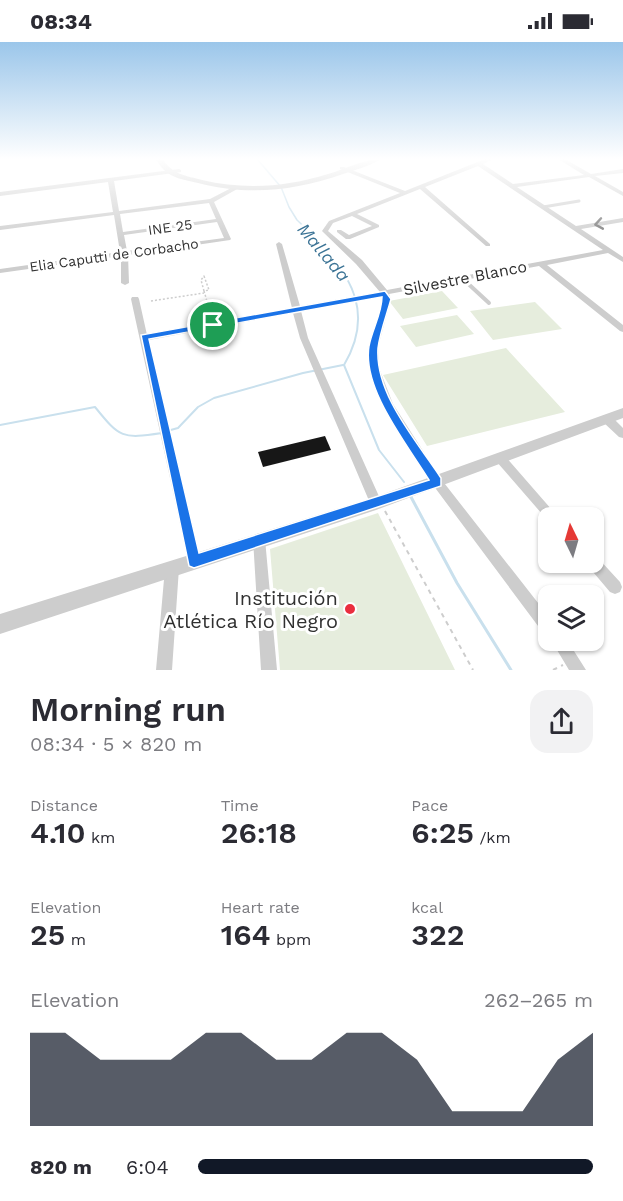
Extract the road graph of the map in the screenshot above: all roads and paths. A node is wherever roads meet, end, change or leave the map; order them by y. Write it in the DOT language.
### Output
graph roads {
  1 [pos="49,188"];
  2 [pos="112,188"];
  3 [pos="231,188"];
  4 [pos="248,188"];
  5 [pos="390,188"];
  6 [pos="418,188"];
  7 [pos="423,188"];
  8 [pos="515,188"];
  9 [pos="234,189"];
  10 [pos="407,193"];
  11 [pos="0,194"];
  12 [pos="211,201"];
  13 [pos="579,201"];
  14 [pos="543,207"];
  15 [pos="116,213"];
  16 [pos="353,214"];
  17 [pos="219,219"];
  18 [pos="623,220"];
  19 [pos="0,228"];
  20 [pos="574,228"];
  21 [pos="339,231"];
  22 [pos="120,232"];
  23 [pos="279,244"];
  24 [pos="488,245"];
  25 [pos="609,251"];
  26 [pos="124,254"];
  27 [pos="623,260"];
  28 [pos="541,264"];
  29 [pos="0,271"];
  30 [pos="463,279"];
  31 [pos="125,283"];
  32 [pos="385,293"];
  33 [pos="135,299"];
  34 [pos="151,302"];
  35 [pos="489,303"];
  36 [pos="297,310"];
  37 [pos="213,325"];
  38 [pos="623,329"];
  39 [pos="144,338"];
  40 [pos="623,413"];
  41 [pos="607,419"];
  42 [pos="623,434"];
  43 [pos="500,458"];
  44 [pos="437,482"];
  45 [pos="376,503"];
  46 [pos="543,507"];
  47 [pos="259,539"];
  48 [pos="194,561"];
  49 [pos="172,568"];
  50 [pos="603,573"];
  51 [pos="615,587"];
  52 [pos="538,615"];
  53 [pos="0,624"];
  54 [pos="565,651"];
  55 [pos="164,670"];
  56 [pos="269,670"];
  57 [pos="473,670"];
  58 [pos="578,670"];
  1 -- 11 [label="street"];
  2 -- 15 [label="street"];
  3 -- 9 [label="street"];
  4 -- 9 [label="street"];
  5 -- 10 [label="street"];
  6 -- 10 [label="street"];
  7 -- 24 [label="street"];
  8 -- 14 [label="street"];
  9 -- 12 [label="street"];
  10 -- 16 [label="street"];
  12 -- 15 [label="street"];
  12 -- 17 [label="street"];
  13 -- 14 [label="lane"];
  14 -- 20 [label="street"];
  15 -- 19 [label="street"];
  15 -- 22 [label="street"];
  16 -- 21 [label="street"];
  16 -- 32 [label="street"];
  17 -- 22 [label="street, INE 25"];
  17 -- 26 [label="street, Elia Caputti de Corbacho"];
  18 -- 20 [label="street, one-way"];
  20 -- 25 [label="street"];
  22 -- 26 [label="street"];
  23 -- 36 [label="street"];
  25 -- 27 [label="street"];
  25 -- 28 [label="street, Silvestre Blanco"];
  26 -- 29 [label="street, Elia Caputti de Corbacho"];
  26 -- 31 [label="street"];
  28 -- 30 [label="street, Silvestre Blanco"];
  28 -- 38 [label="street"];
  30 -- 32 [label="street, Silvestre Blanco"];
  30 -- 35 [label="lane"];
  32 -- 36 [label="street, Silvestre Blanco"];
  32 -- 44 [label="street"];
  33 -- 39 [label="street"];
  34 -- 37 [label="path"];
  36 -- 37 [label="street, Silvestre Blanco"];
  36 -- 45 [label="street"];
  37 -- 39 [label="street, Silvestre Blanco"];
  39 -- 48 [label="street"];
  40 -- 41 [label="street"];
  41 -- 42 [label="street"];
  41 -- 43 [label="street"];
  43 -- 44 [label="street"];
  43 -- 46 [label="street"];
  44 -- 45 [label="street"];
  44 -- 52 [label="street"];
  45 -- 47 [label="street"];
  45 -- 57 [label="path"];
  47 -- 48 [label="street"];
  47 -- 56 [label="street"];
  48 -- 49 [label="street"];
  49 -- 53 [label="street"];
  49 -- 55 [label="street"];
  50 -- 51 [label="street"];
  54 -- 58 [label="street"];
}
